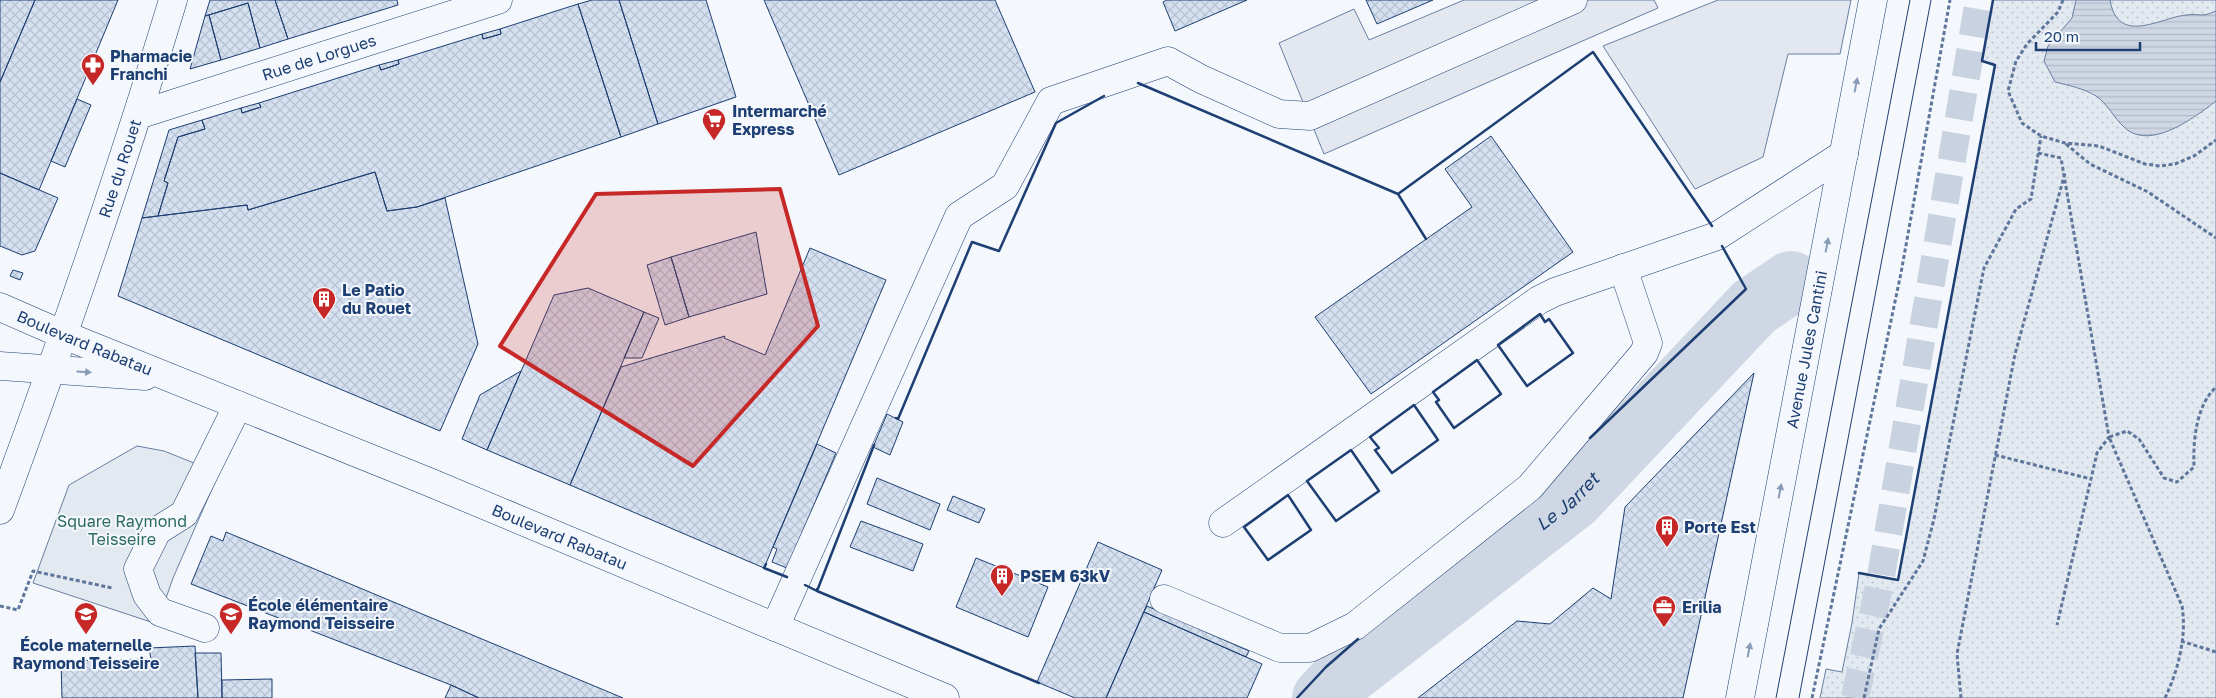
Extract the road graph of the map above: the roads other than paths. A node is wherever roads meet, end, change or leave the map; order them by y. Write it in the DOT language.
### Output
graph roads {
  1 [pos="173,0"];
  2 [pos="498,0"];
  3 [pos="1573,0"];
  4 [pos="1873,0"];
  5 [pos="138,115"];
  6 [pos="1844,154"];
  7 [pos="1623,268"];
  8 [pos="0,307"];
  9 [pos="64,335"];
  10 [pos="0,366"];
  11 [pos="52,369"];
  12 [pos="172,378"];
  13 [pos="238,405"];
  14 [pos="0,510"];
  15 [pos="1223,524"];
  16 [pos="1164,599"];
  17 [pos="775,627"];
  18 [pos="205,628"];
  19 [pos="908,691"];
  20 [pos="945,698"];
  21 [pos="1740,698"];
  1 -- 5 [label="main road, Rue du Rouet"];
  2 -- 5 [label="main road, Rue de Lorgues"];
  3 -- 17 [label="main road"];
  6 -- 4 [label="main road, Avenue Jules Cantini, one-way"];
  5 -- 9 [label="main road, Rue du Rouet"];
  6 -- 7 [label="main road"];
  21 -- 6 [label="main road, Avenue Jules Cantini, one-way"];
  7 -- 15 [label="main road"];
  7 -- 16 [label="main road"];
  8 -- 9 [label="main road, Boulevard Rabatau"];
  9 -- 11 [label="main road, Rue du Rouet"];
  9 -- 12 [label="main road, Boulevard Rabatau"];
  10 -- 11 [label="main road, Boulevard Rabatau"];
  11 -- 12 [label="main road, Boulevard Rabatau, one-way"];
  11 -- 14 [label="main road, Rue du Rouet"];
  12 -- 13 [label="main road, Boulevard Rabatau"];
  13 -- 17 [label="main road, Boulevard Rabatau"];
  13 -- 18 [label="main road"];
  17 -- 19 [label="main road, Boulevard Rabatau"];
  19 -- 20 [label="main road, Boulevard Rabatau"];
}
